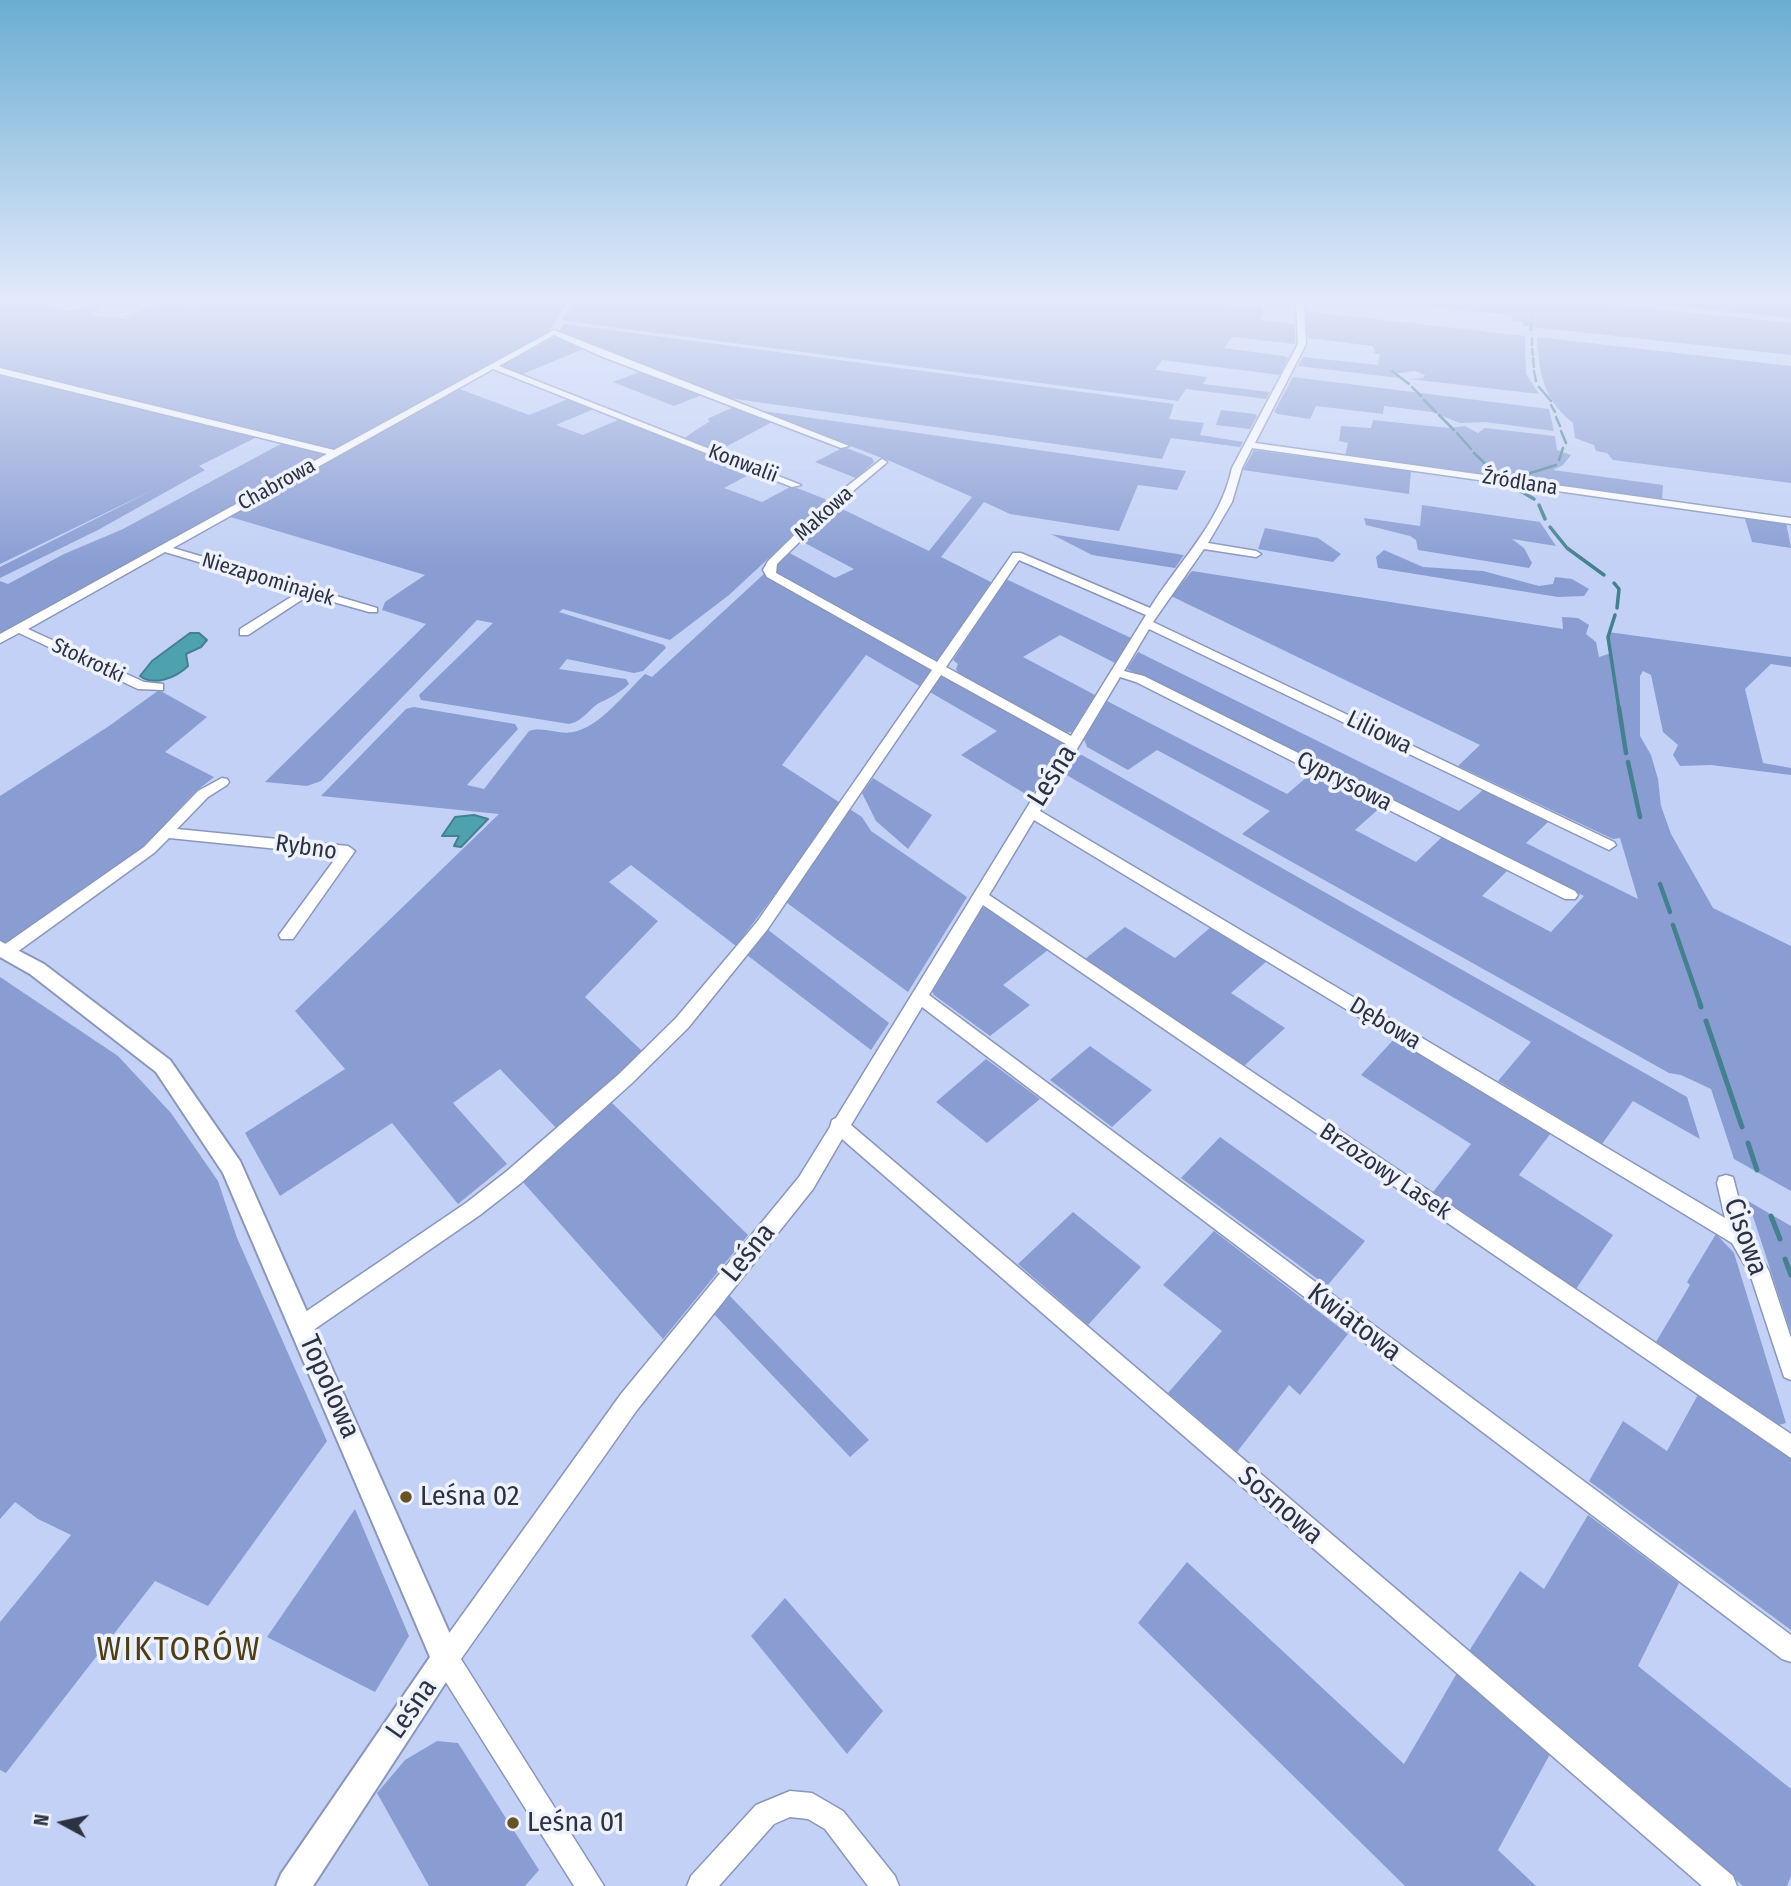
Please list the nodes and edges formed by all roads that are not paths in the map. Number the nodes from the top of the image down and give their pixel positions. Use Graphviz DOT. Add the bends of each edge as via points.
graph roads {
  1 [pos="77,390"];
  2 [pos="452,390"];
  3 [pos="554,390"];
  4 [pos="696,390"];
  5 [pos="1278,390"];
  6 [pos="1250,445"];
  7 [pos="844,446"];
  8 [pos="334,453"];
  9 [pos="882,462"];
  10 [pos="796,485"];
  11 [pos="1791,521"];
  12 [pos="1201,545"];
  13 [pos="163,548"];
  14 [pos="1256,554"];
  15 [pos="306,592"];
  16 [pos="373,610"];
  17 [pos="1150,619"];
  18 [pos="19,629"];
  19 [pos="244,632"];
  20 [pos="0,639"];
  21 [pos="939,668"];
  22 [pos="1117,673"];
  23 [pos="159,687"];
  24 [pos="1073,743"];
  25 [pos="222,782"];
  26 [pos="1031,812"];
  27 [pos="166,833"];
  28 [pos="1609,845"];
  29 [pos="1570,895"];
  30 [pos="980,896"];
  31 [pos="287,935"];
  32 [pos="3,950"];
  33 [pos="918,995"];
  34 [pos="838,1125"];
  35 [pos="1726,1184"];
  36 [pos="1739,1237"];
  37 [pos="302,1326"];
  38 [pos="1791,1370"];
  39 [pos="1791,1447"];
  40 [pos="1791,1650"];
  41 [pos="446,1659"];
  42 [pos="293,1886"];
  43 [pos="590,1886"];
  44 [pos="701,1886"];
  45 [pos="885,1886"];
  46 [pos="1723,1886"];
  1 -- 8 [label="street"];
  2 -- 8 [label="street, Chabrowa"];
  3 -- 10 [label="street, Konwalii"];
  4 -- 7 [label="street, Chabrowa"];
  5 -- 6 [label="street, Leśna"];
  6 -- 11 [label="street, Źródlana"];
  6 -- 12 [label="street, Leśna"];
  8 -- 13 [label="street, Chabrowa"];
  9 -- 21 [label="street, Makowa" via="811,524 769,570"];
  12 -- 14 [label="street"];
  12 -- 17 [label="street, Leśna"];
  13 -- 15 [label="street, Niezapominajek"];
  13 -- 18 [label="street, Chabrowa"];
  15 -- 16 [label="street, Niezapominajek"];
  15 -- 19 [label="street"];
  17 -- 21 [label="street, Liliowa" via="1020,554 1012,558"];
  17 -- 22 [label="street, Leśna"];
  17 -- 28 [label="street, Liliowa"];
  18 -- 20 [label="street, Chabrowa"];
  18 -- 23 [label="street, Stokrotki" via="142,686"];
  21 -- 24 [label="street"];
  21 -- 37 [label="street" via="762,926 682,1023 514,1177"];
  22 -- 24 [label="street, Leśna"];
  22 -- 29 [label="street, Cyprysowa" via="1140,679"];
  24 -- 26 [label="street, Leśna"];
  25 -- 27 [label="street" via="203,794"];
  26 -- 30 [label="street, Leśna"];
  26 -- 36 [label="street, Dębowa"];
  27 -- 31 [label="street, Rybno" via="348,851"];
  27 -- 32 [label="street" via="149,850"];
  30 -- 33 [label="street, Leśna"];
  30 -- 39 [label="street, Brzozowy Lasek"];
  32 -- 37 [label="street, Topolowa" via="37,969 163,1066 232,1168"];
  33 -- 34 [label="street, Leśna"];
  33 -- 40 [label="street, Kwiatowa"];
  34 -- 41 [label="street, Leśna" via="806,1184 629,1402"];
  34 -- 46 [label="street, Sosnowa"];
  35 -- 36 [label="street, Cisowa"];
  36 -- 38 [label="street, Cisowa" via="1759,1271"];
  37 -- 41 [label="street, Topolowa"];
  41 -- 42 [label="street, Leśna"];
  41 -- 43 [label="street, Topolowa"];
  44 -- 45 [label="street" via="765,1814 790,1804 812,1806 834,1820"];
}
